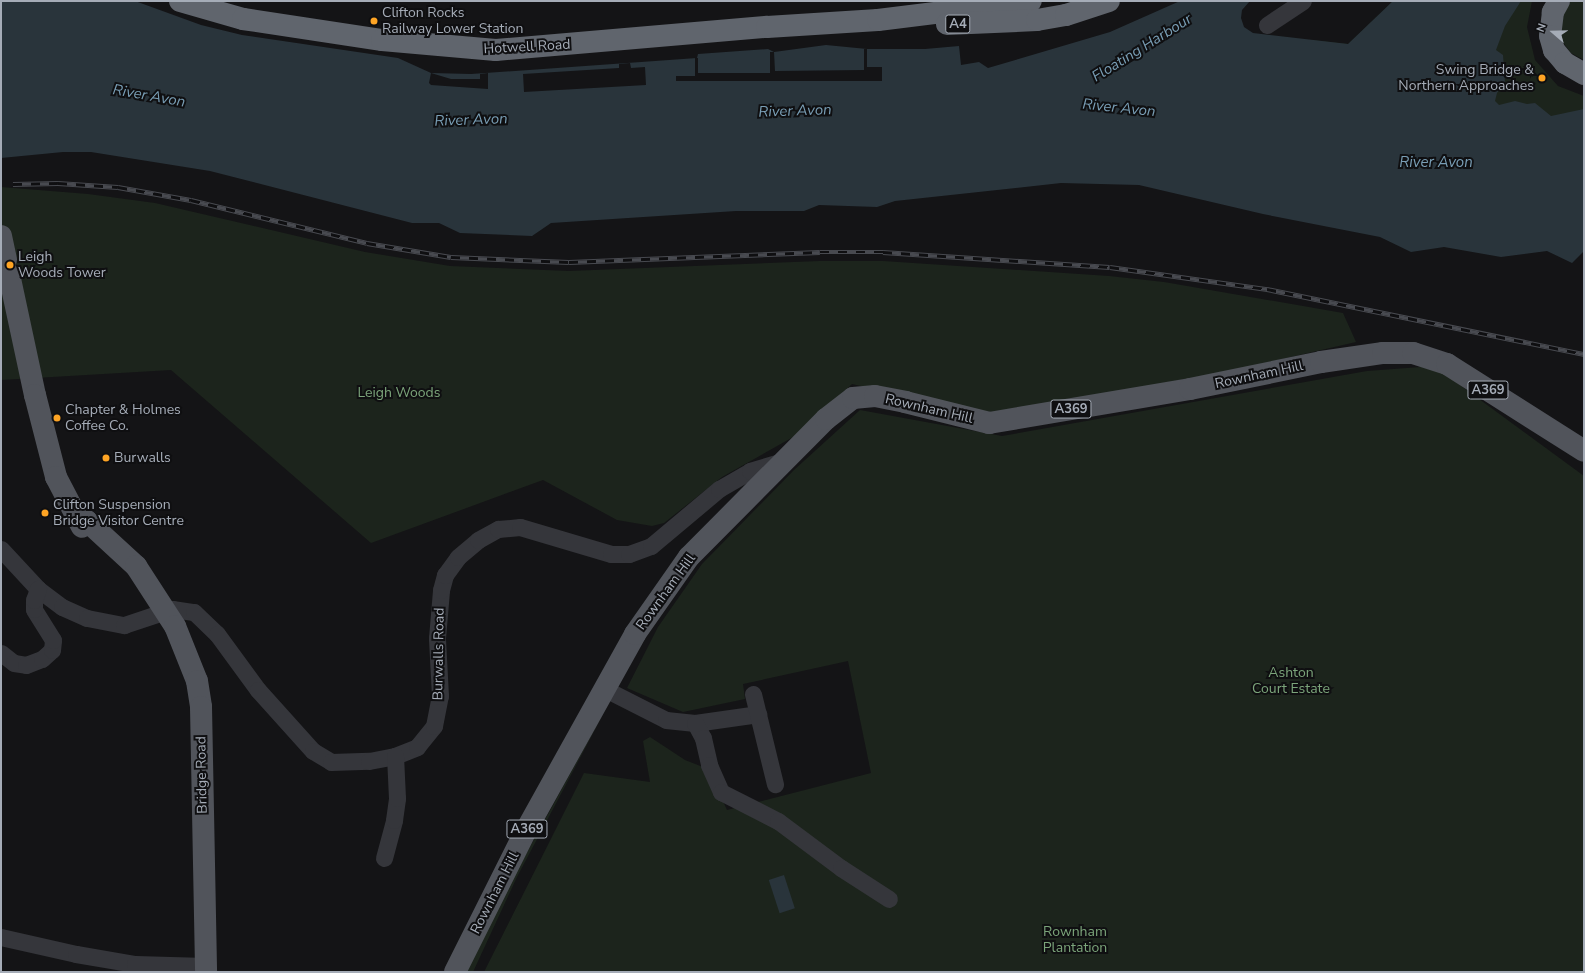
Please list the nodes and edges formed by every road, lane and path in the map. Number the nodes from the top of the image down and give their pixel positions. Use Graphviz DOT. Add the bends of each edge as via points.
graph roads {
  1 [pos="180,1"];
  2 [pos="1031,1"];
  3 [pos="1109,1"];
  4 [pos="1303,1"];
  5 [pos="1559,1"];
  6 [pos="878,20"];
  7 [pos="1267,25"];
  8 [pos="1584,74"];
  9 [pos="1,236"];
  10 [pos="1584,450"];
  11 [pos="783,461"];
  12 [pos="1,549"];
  13 [pos="38,589"];
  14 [pos="167,610"];
  15 [pos="3,660"];
  16 [pos="606,689"];
  17 [pos="753,694"];
  18 [pos="758,714"];
  19 [pos="695,722"];
  20 [pos="395,756"];
  21 [pos="774,784"];
  22 [pos="384,858"];
  23 [pos="889,899"];
  24 [pos="1,937"];
  25 [pos="206,969"];
  26 [pos="455,972"];
  1 -- 6 [label="highway, Hotwell Road / A4" via="204,10 250,20 382,40 496,50"];
  2 -- 6 [label="highway, Hotwell Road / A4"];
  3 -- 6 [label="highway, Hotwell Road / A4" via="1066,15 1037,20 964,24"];
  4 -- 7 [label="street"];
  5 -- 8 [label="highway" via="1553,12 1550,36 1554,50 1565,63"];
  9 -- 14 [label="main road, Bridge Road" via="54,470 71,508 136,566"];
  10 -- 11 [label="main road, Rownham Hill / A369" via="1447,364 1413,353 1383,353 989,423 898,400 876,396 853,398 826,418"];
  11 -- 16 [label="main road, Rownham Hill / A369" via="689,557 635,634"];
  11 -- 20 [label="street, Burwalls Road" via="750,471 719,489 651,546 629,554 611,554 520,527 498,529 478,540 458,557 445,575 441,590 437,638 440,696 434,726 420,745"];
  12 -- 13 [label="street, Burwalls Road"];
  13 -- 14 [label="street, Burwalls Road" via="70,611 109,624 131,624"];
  13 -- 15 [label="street" via="34,609 53,640 52,650 42,659 26,665"];
  14 -- 20 [label="street, Burwalls Road" via="189,609 199,615 217,634 258,690 313,751 327,761 368,761"];
  14 -- 25 [label="main road, Bridge Road" via="191,659 200,694"];
  16 -- 19 [label="street" via="666,720"];
  16 -- 26 [label="main road, Rownham Hill / A369" via="525,832"];
  17 -- 18 [label="street"];
  18 -- 19 [label="street"];
  18 -- 21 [label="street"];
  19 -- 23 [label="street" via="721,792 778,821 841,868"];
  20 -- 22 [label="street" via="397,798"];
  24 -- 25 [label="street" via="135,964"];
}
